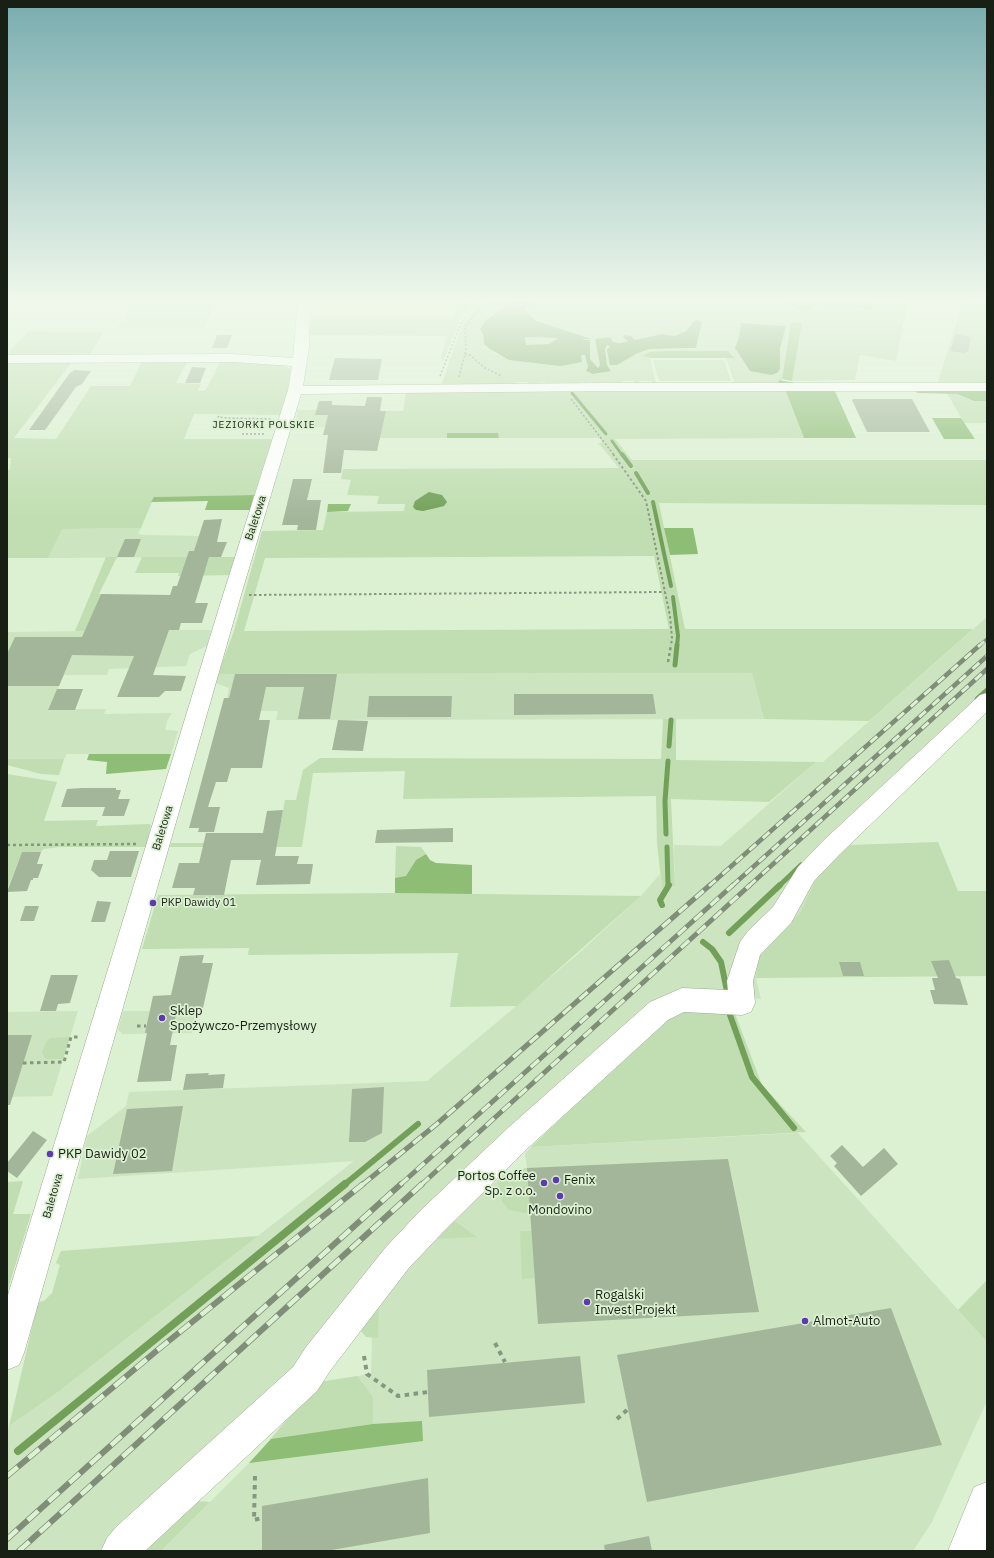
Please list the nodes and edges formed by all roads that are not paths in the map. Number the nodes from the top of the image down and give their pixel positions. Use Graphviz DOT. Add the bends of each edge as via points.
graph roads {
  1 [pos="297,374"];
  2 [pos="987,387"];
  3 [pos="295,390"];
  4 [pos="987,700"];
  5 [pos="7,1353"];
  6 [pos="987,1500"];
  7 [pos="120,1551"];
  8 [pos="967,1551"];
  1 -- 3 [label="street, Baletowa"];
  2 -- 3 [label="street"];
  3 -- 5 [label="street, Baletowa"];
  4 -- 7 [label="street" via="806,874 782,915 749,950 740,982 742,1003 682,1000 660,1011 519,1137 432,1221 392,1264 305,1379"];
  6 -- 8 [label="street"];
}
